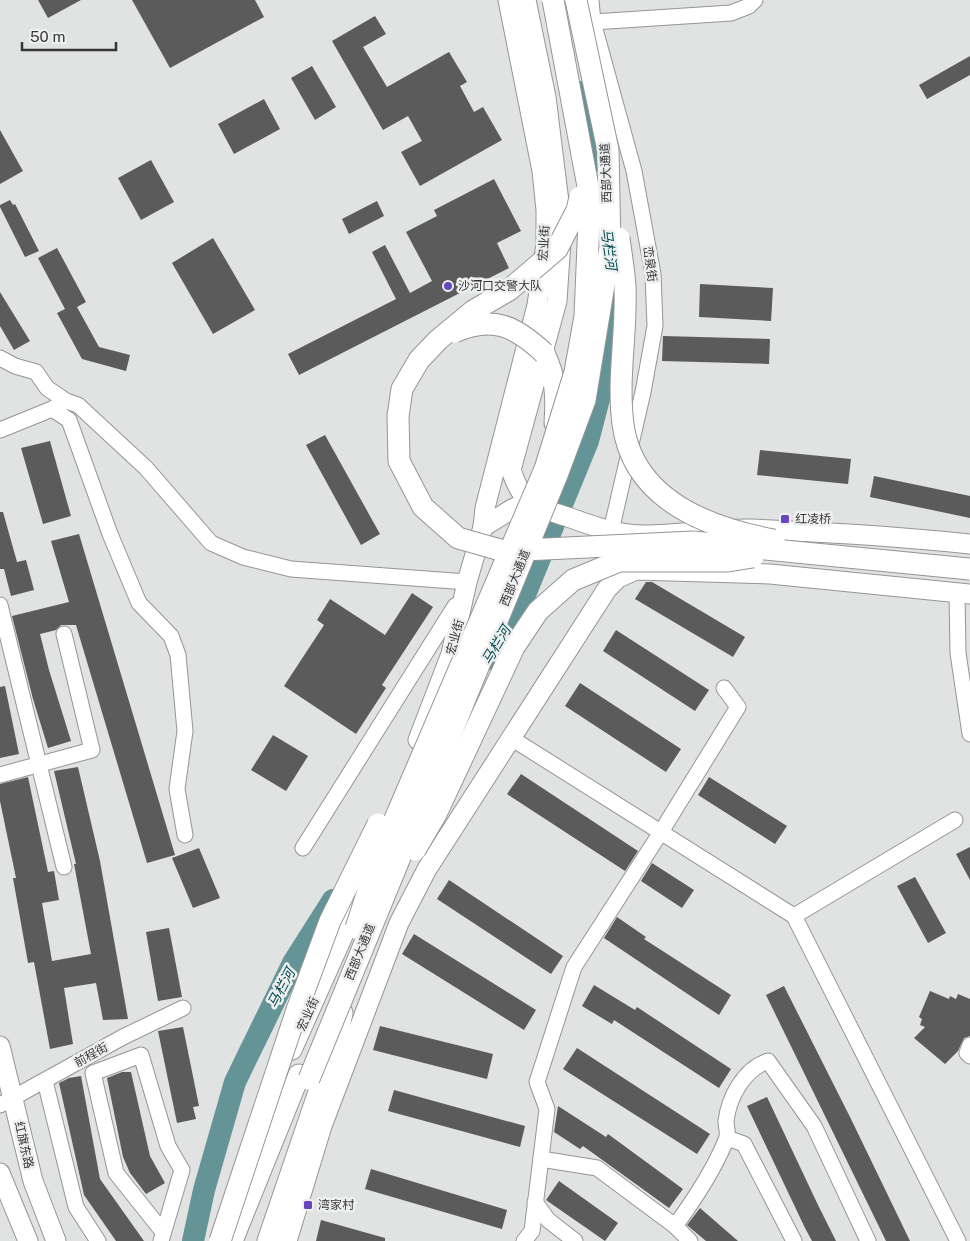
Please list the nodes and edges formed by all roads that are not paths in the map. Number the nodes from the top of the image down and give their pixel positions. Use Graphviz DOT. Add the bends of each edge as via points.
graph roads {
  1 [pos="508,0"];
  2 [pos="526,0"];
  3 [pos="553,0"];
  4 [pos="576,0"];
  5 [pos="591,0"];
  6 [pos="755,0"];
  7 [pos="592,22"];
  8 [pos="608,150"];
  9 [pos="583,160"];
  10 [pos="438,340"];
  11 [pos="0,358"];
  12 [pos="66,401"];
  13 [pos="52,409"];
  14 [pos="0,430"];
  15 [pos="549,455"];
  16 [pos="527,502"];
  17 [pos="483,527"];
  18 [pos="611,531"];
  19 [pos="970,544"];
  20 [pos="786,552"];
  21 [pos="925,566"];
  22 [pos="970,569"];
  23 [pos="607,589"];
  24 [pos="963,594"];
  25 [pos="464,598"];
  26 [pos="0,605"];
  27 [pos="64,634"];
  28 [pos="724,688"];
  29 [pos="444,702"];
  30 [pos="970,734"];
  31 [pos="511,738"];
  32 [pos="41,764"];
  33 [pos="0,775"];
  34 [pos="955,820"];
  35 [pos="661,832"];
  36 [pos="383,834"];
  37 [pos="185,835"];
  38 [pos="304,848"];
  39 [pos="64,867"];
  40 [pos="427,868"];
  41 [pos="794,916"];
  42 [pos="370,928"];
  43 [pos="348,982"];
  44 [pos="183,1008"];
  45 [pos="970,1045"];
  46 [pos="0,1046"];
  47 [pos="970,1056"];
  48 [pos="45,1081"];
  49 [pos="6,1101"];
  50 [pos="727,1138"];
  51 [pos="541,1159"];
  52 [pos="0,1173"];
  53 [pos="535,1202"];
  54 [pos="675,1226"];
  55 [pos="162,1237"];
  56 [pos="28,1241"];
  57 [pos="56,1241"];
  58 [pos="98,1241"];
  59 [pos="212,1241"];
  60 [pos="220,1241"];
  61 [pos="232,1241"];
  62 [pos="244,1241"];
  63 [pos="268,1241"];
  64 [pos="288,1241"];
  65 [pos="524,1241"];
  66 [pos="575,1241"];
  67 [pos="690,1241"];
  68 [pos="794,1241"];
  69 [pos="868,1241"];
  70 [pos="958,1241"];
  1 -- 17 [label="main road, 宏业街" via="542,171 546,244 537,305 485,508"];
  2 -- 16 [label="main road, 宏业街" via="546,97 562,226 558,301 511,470"];
  3 -- 9 [label="highway, 西部大通道, bridge"];
  4 -- 8 [label="highway, 西部大通道, bridge"];
  5 -- 7 [label="street, 峦泉街"];
  6 -- 7 [label="street" via="731,13"];
  7 -- 18 [label="street, 峦泉街" via="634,171 653,274 655,326"];
  8 -- 21 [label="highway, bridge" via="625,288 623,424 635,463 656,491 674,505 703,519 760,537"];
  8 -- 42 [label="highway, 西部大通道, bridge" via="610,248 585,400"];
  9 -- 10 [label="highway, bridge" via="578,210 557,249 509,290 473,311"];
  9 -- 15 [label="highway, 西部大通道, bridge" via="590,197 585,316 575,372"];
  10 -- 15 [label="highway, bridge" via="474,324 491,324 508,327 544,353 558,394"];
  10 -- 20 [label="highway, bridge" via="419,360 402,389 398,416 399,461 423,508 458,538 504,551 693,542"];
  11 -- 12 [label="street" via="36,372 47,388"];
  12 -- 13 [label="street"];
  12 -- 25 [label="street" via="78,405 146,468 211,543 243,557 291,569"];
  13 -- 14 [label="street"];
  13 -- 37 [label="street" via="69,420 139,603 171,636 178,655 186,731 177,790"];
  15 -- 29 [label="highway, 西部大通道, bridge"];
  16 -- 17 [label="main road"];
  16 -- 18 [label="main road"];
  17 -- 25 [label="main road, 宏业街"];
  18 -- 19 [label="main road" via="643,535 748,529"];
  18 -- 23 [label="main road"];
  20 -- 21 [label="highway, bridge"];
  20 -- 42 [label="highway, bridge" via="728,561 619,561 573,580 538,611 514,646 436,814"];
  21 -- 22 [label="highway, bridge"];
  23 -- 24 [label="main road" via="618,578 636,570 770,574"];
  23 -- 31 [label="main road"];
  24 -- 30 [label="street" via="958,653"];
  25 -- 36 [label="main road, 宏业街" via="451,654"];
  25 -- 38 [label="street" via="455,606"];
  26 -- 32 [label="street"];
  27 -- 32 [label="street" via="92,750"];
  28 -- 35 [label="street" via="738,707"];
  29 -- 60 [label="highway, bridge" via="396,787 330,921"];
  29 -- 61 [label="highway, 西部大通道, bridge" via="380,854 351,945"];
  31 -- 35 [label="street"];
  31 -- 40 [label="main road"];
  32 -- 33 [label="street"];
  32 -- 39 [label="street"];
  34 -- 41 [label="street"];
  35 -- 41 [label="street"];
  35 -- 51 [label="street" via="574,967 537,1082 547,1109"];
  36 -- 40 [label="main road" via="386,853 399,868 417,872"];
  36 -- 59 [label="main road, 宏业街" via="347,929 233,1176"];
  40 -- 64 [label="main road" via="399,924 322,1126"];
  41 -- 70 [label="street"];
  42 -- 43 [label="highway, 西部大通道, bridge"];
  43 -- 62 [label="highway, 西部大通道, bridge"];
  43 -- 63 [label="highway, bridge" via="335,1045"];
  44 -- 48 [label="street, 前程街"];
  45 -- 47 [label="street" via="967,1053"];
  46 -- 49 [label="main road, 红旗东路"];
  48 -- 49 [label="street, 前程街"];
  48 -- 58 [label="street" via="76,1207"];
  49 -- 57 [label="main road, 红旗东路"];
  50 -- 54 [label="street" via="692,1203"];
  50 -- 68 [label="street" via="744,1144"];
  50 -- 69 [label="street" via="726,1122 732,1095 757,1064 768,1061 814,1126"];
  51 -- 53 [label="street"];
  51 -- 54 [label="street" via="597,1168"];
  52 -- 56 [label="main road"];
  53 -- 65 [label="street" via="532,1231"];
  53 -- 66 [label="street" via="548,1220"];
  54 -- 67 [label="street"];
  55 -- 55 [label="street" via="182,1170 168,1146 141,1055 93,1073 116,1173"];
}
